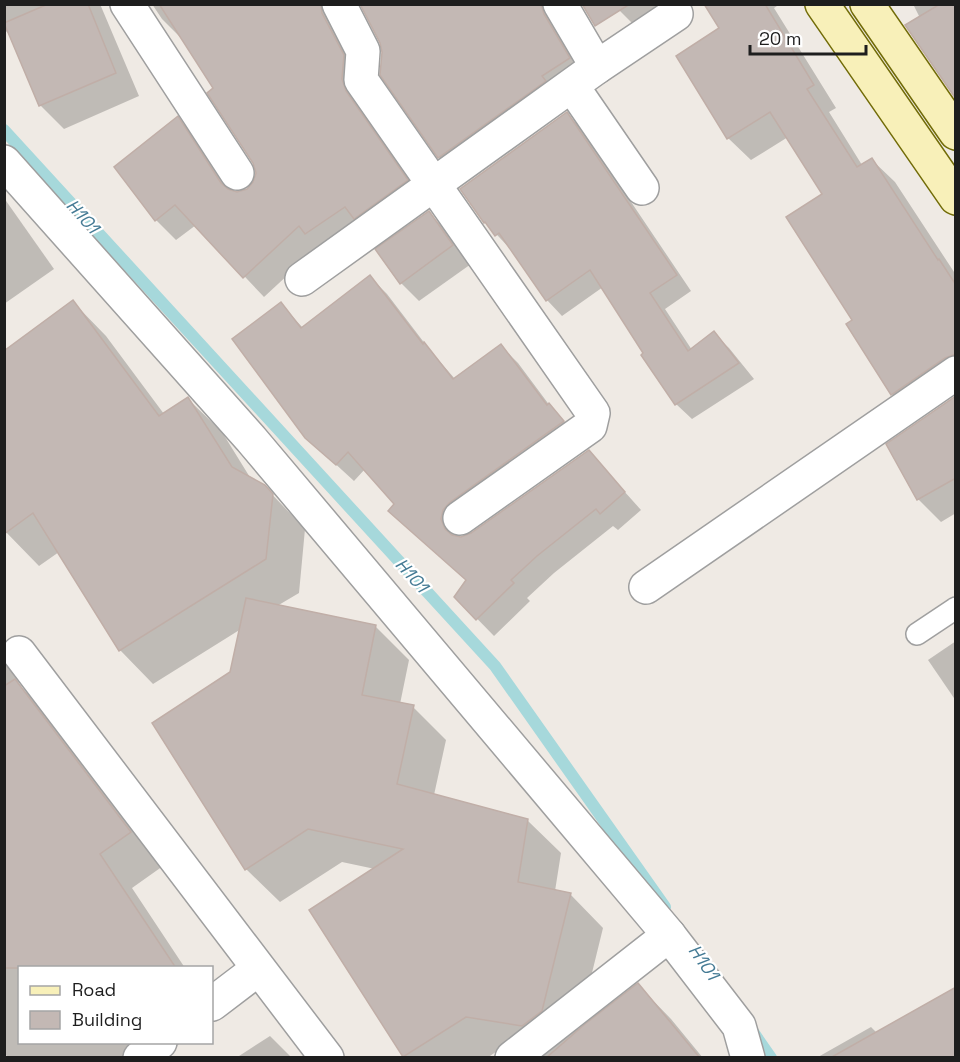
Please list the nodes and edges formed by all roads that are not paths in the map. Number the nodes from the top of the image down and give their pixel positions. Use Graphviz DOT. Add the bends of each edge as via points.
graph roads {
  1 [pos="127,4"];
  2 [pos="339,4"];
  3 [pos="560,4"];
  4 [pos="822,4"];
  5 [pos="867,4"];
  6 [pos="676,14"];
  7 [pos="897,47"];
  8 [pos="865,67"];
  9 [pos="584,77"];
  10 [pos="956,133"];
  11 [pos="4,162"];
  12 [pos="237,173"];
  13 [pos="433,186"];
  14 [pos="642,188"];
  15 [pos="956,198"];
  16 [pos="302,279"];
  17 [pos="956,373"];
  18 [pos="460,518"];
  19 [pos="646,587"];
  20 [pos="956,608"];
  21 [pos="917,634"];
  22 [pos="9,650"];
  23 [pos="669,935"];
  24 [pos="258,969"];
  25 [pos="213,1003"];
  26 [pos="158,1044"];
  27 [pos="140,1058"];
  28 [pos="327,1058"];
  29 [pos="512,1058"];
  30 [pos="748,1058"];
  1 -- 12 [label="street"];
  2 -- 13 [label="street" via="363,51 361,80"];
  3 -- 9 [label="street"];
  4 -- 8 [label="main road"];
  5 -- 7 [label="main road"];
  6 -- 9 [label="street"];
  7 -- 8 [label="main road"];
  7 -- 10 [label="main road"];
  8 -- 15 [label="main road"];
  9 -- 13 [label="street"];
  9 -- 14 [label="street"];
  11 -- 23 [label="street" via="251,439"];
  13 -- 16 [label="street"];
  13 -- 18 [label="street" via="593,414 590,426"];
  17 -- 19 [label="street"];
  20 -- 21 [label="lane"];
  22 -- 24 [label="street"];
  23 -- 29 [label="street"];
  23 -- 30 [label="street" via="739,1026"];
  24 -- 25 [label="street"];
  24 -- 28 [label="street"];
  26 -- 27 [label="street"];
}
